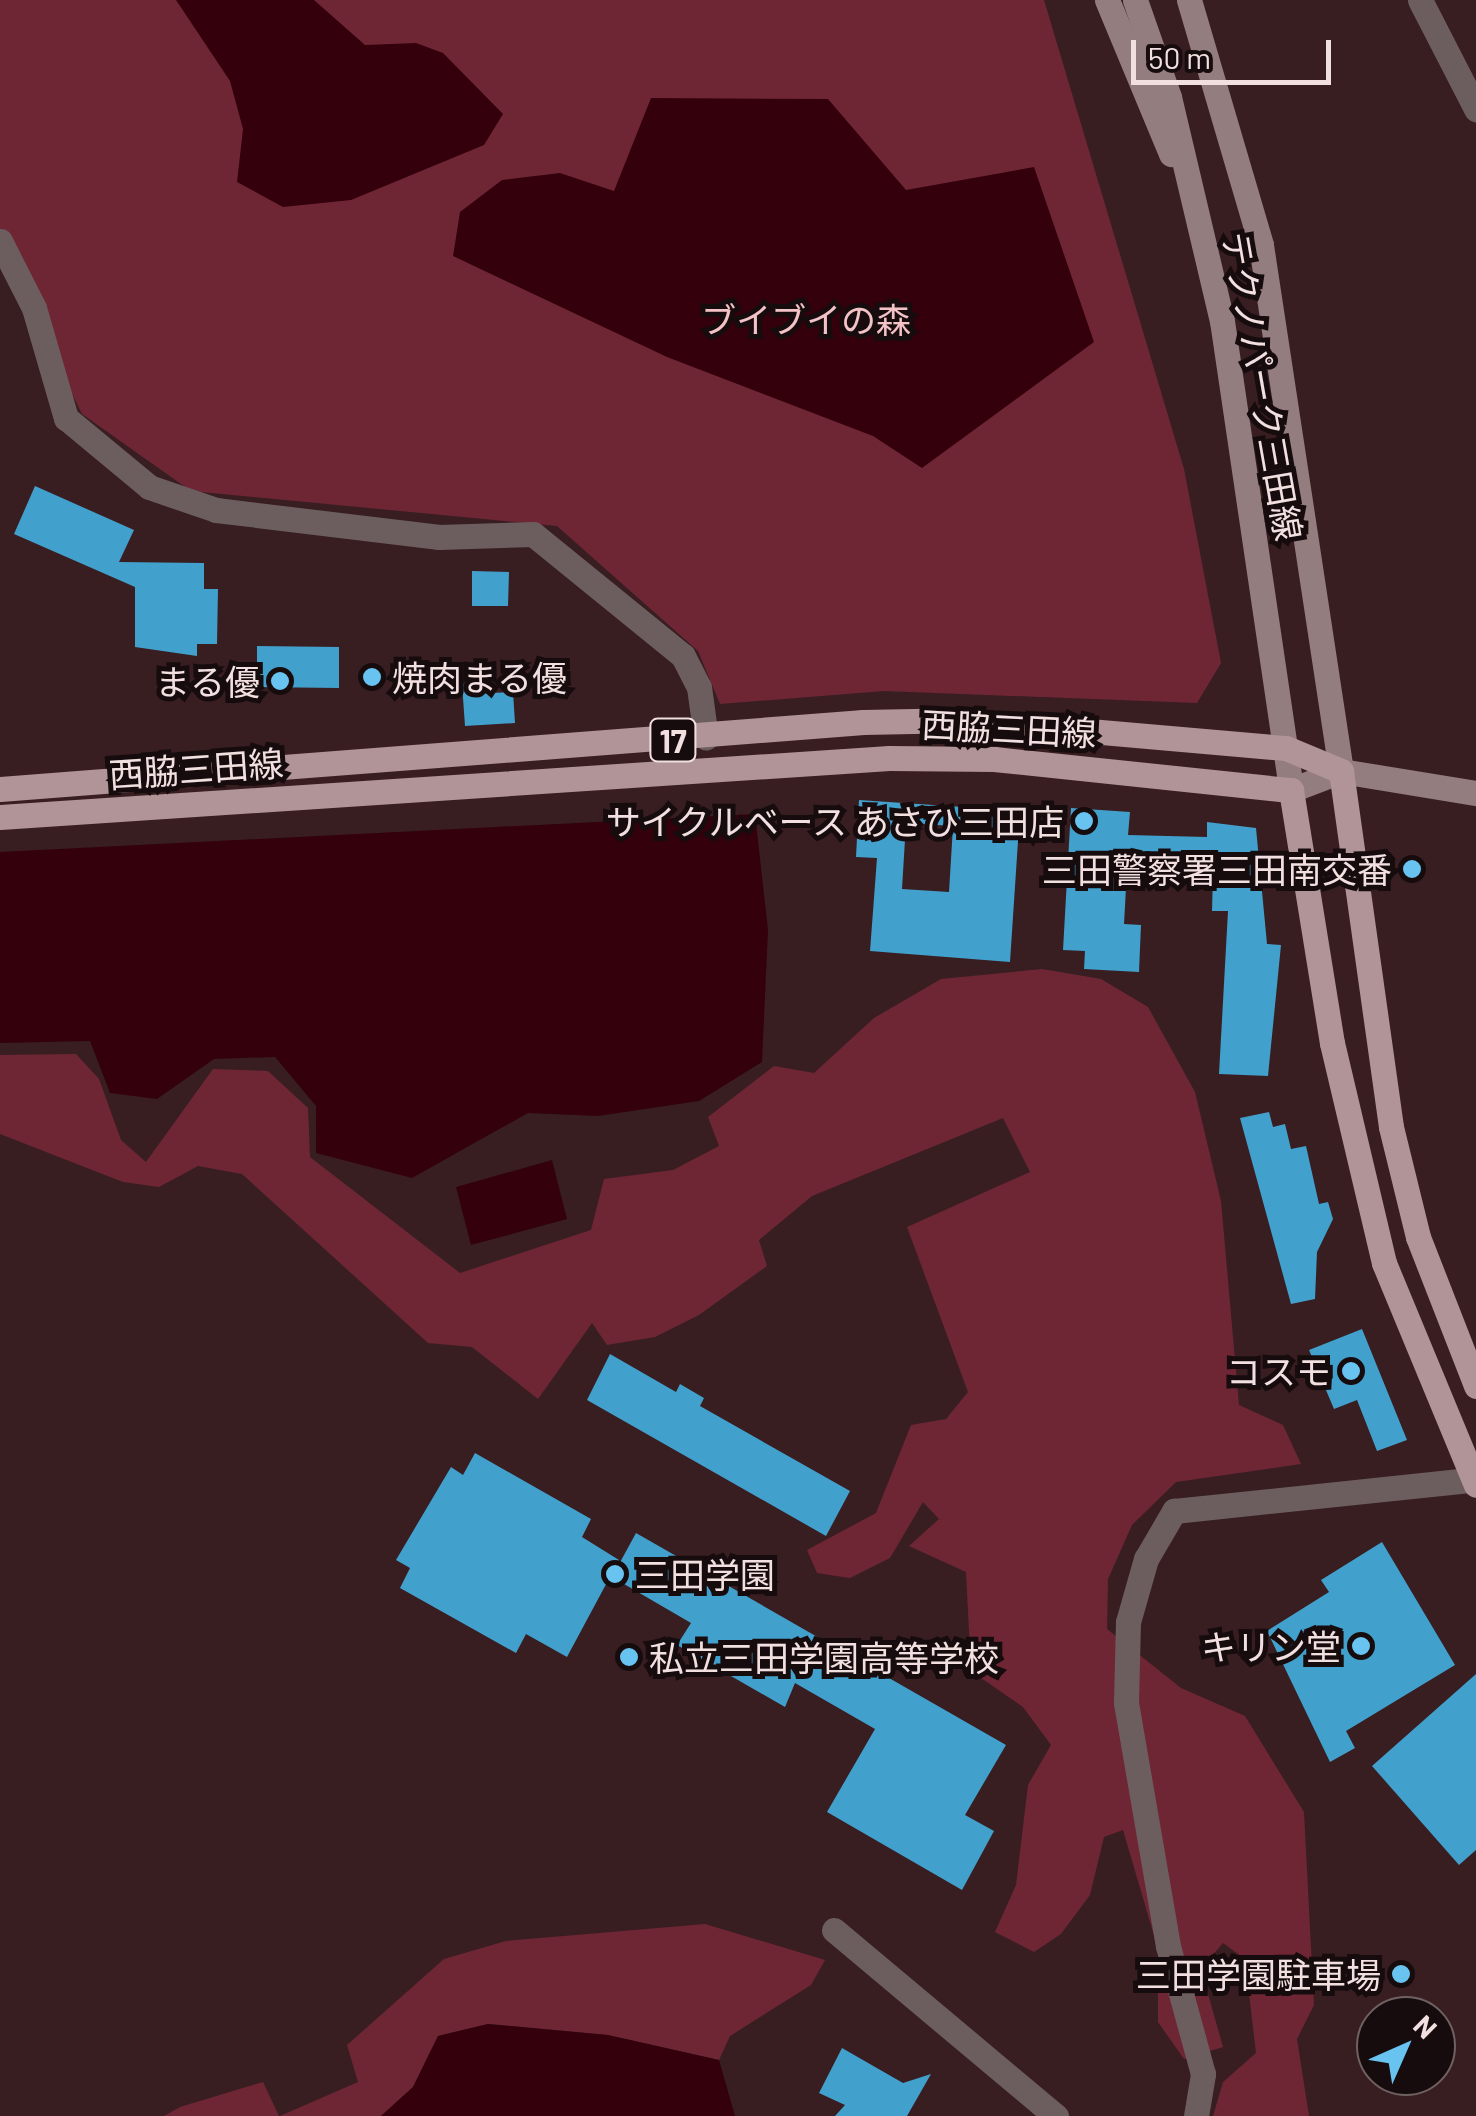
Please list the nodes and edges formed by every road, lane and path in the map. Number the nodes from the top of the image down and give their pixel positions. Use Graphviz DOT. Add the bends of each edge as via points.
graph roads {
  1 [pos="1107,0"];
  2 [pos="1135,0"];
  3 [pos="1189,0"];
  4 [pos="1420,0"];
  5 [pos="1476,109"];
  6 [pos="1199,218"];
  7 [pos="0,241"];
  8 [pos="706,738"];
  9 [pos="1286,748"];
  10 [pos="1340,771"];
  11 [pos="0,788"];
  12 [pos="1292,790"];
  13 [pos="1476,793"];
  14 [pos="0,817"];
  15 [pos="1476,1386"];
  16 [pos="1475,1481"];
  17 [pos="834,1930"];
  18 [pos="1056,2116"];
  19 [pos="1196,2116"];
  1 -- 6 [label="main road"];
  2 -- 6 [label="main road, テクノパーク三田線"];
  3 -- 10 [label="main road, テクノパーク三田線" via="1262,245"];
  4 -- 5 [label="street"];
  6 -- 9 [label="main road, テクノパーク三田線"];
  7 -- 8 [label="street" via="34,308 66,418 150,487 234,512 440,537 533,534 682,656 699,687"];
  8 -- 9 [label="main road, 西脇三田線 / 17" via="964,720"];
  8 -- 11 [label="main road, 西脇三田線 / 17"];
  9 -- 10 [label="main road, 西脇三田線 / 17"];
  9 -- 12 [label="main road, テクノパーク三田線"];
  10 -- 12 [label="main road"];
  10 -- 13 [label="main road"];
  10 -- 15 [label="main road" via="1391,1127 1418,1237"];
  12 -- 14 [label="main road, 西脇三田線 / 17" via="994,759 890,758"];
  12 -- 16 [label="main road" via="1332,1043 1384,1263"];
  16 -- 19 [label="street" via="1174,1511 1146,1558 1128,1622 1126,1703 1168,1946 1203,2074"];
  17 -- 18 [label="street"];
}
